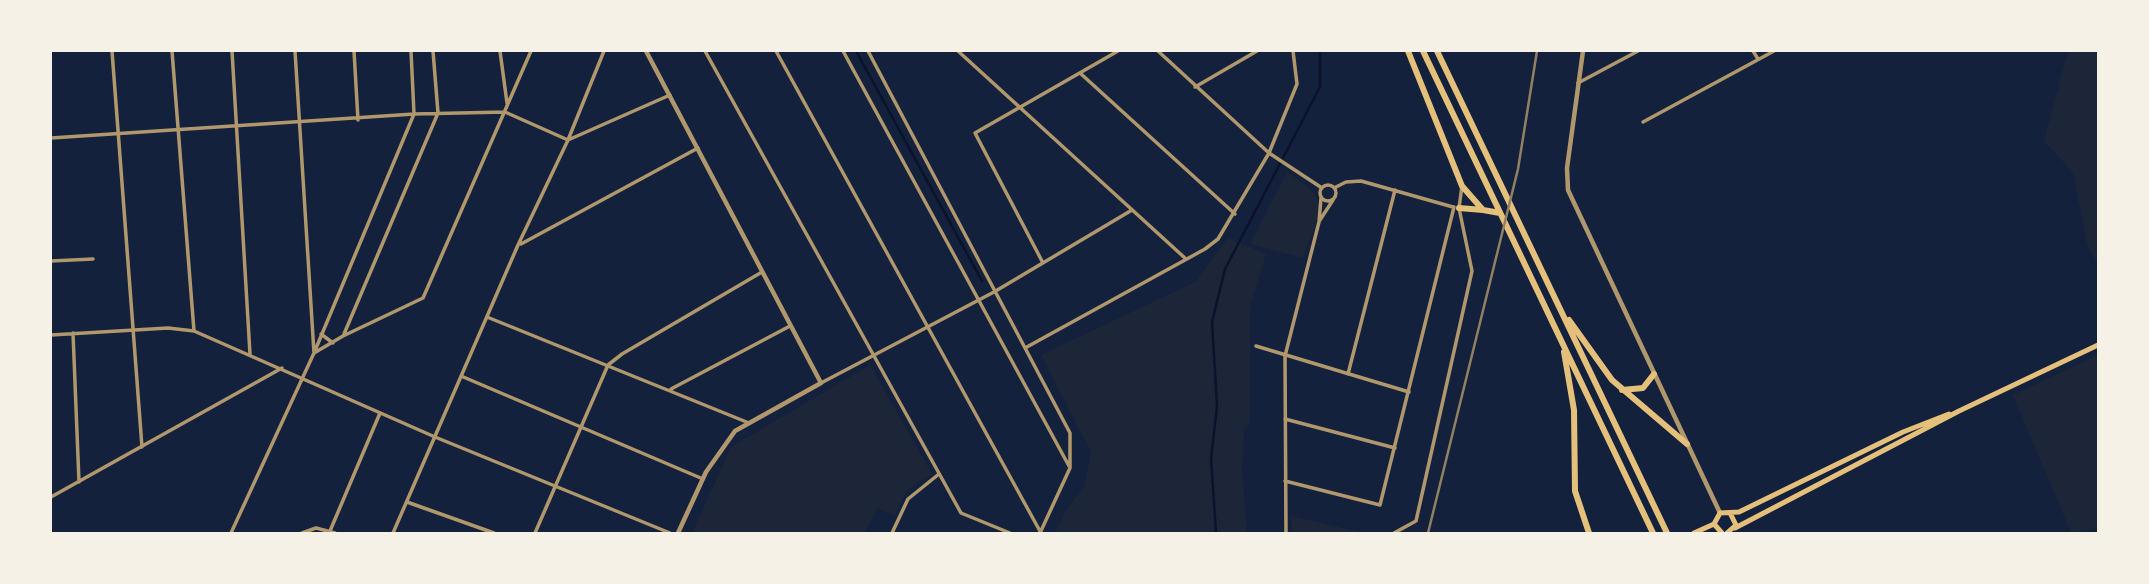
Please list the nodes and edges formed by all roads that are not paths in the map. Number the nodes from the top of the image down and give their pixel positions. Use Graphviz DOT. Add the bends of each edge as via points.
graph roads {
  1 [pos="112,51"];
  2 [pos="172,51"];
  3 [pos="232,51"];
  4 [pos="295,51"];
  5 [pos="354,51"];
  6 [pos="411,51"];
  7 [pos="432,51"];
  8 [pos="500,51"];
  9 [pos="531,51"];
  10 [pos="604,51"];
  11 [pos="646,51"];
  12 [pos="705,51"];
  13 [pos="776,51"];
  14 [pos="843,51"];
  15 [pos="867,51"];
  16 [pos="958,51"];
  17 [pos="1118,51"];
  18 [pos="1158,51"];
  19 [pos="1256,51"];
  20 [pos="1293,51"];
  21 [pos="1408,51"];
  22 [pos="1423,51"];
  23 [pos="1437,51"];
  24 [pos="1583,51"];
  25 [pos="1638,51"];
  26 [pos="1753,51"];
  27 [pos="1774,51"];
  28 [pos="1758,60"];
  29 [pos="1080,73"];
  30 [pos="1578,83"];
  31 [pos="1194,87"];
  32 [pos="670,95"];
  33 [pos="507,105"];
  34 [pos="1018,107"];
  35 [pos="505,112"];
  36 [pos="438,113"];
  37 [pos="414,114"];
  38 [pos="358,120"];
  39 [pos="1643,122"];
  40 [pos="299,123"];
  41 [pos="237,128"];
  42 [pos="178,129"];
  43 [pos="118,132"];
  44 [pos="51,138"];
  45 [pos="568,140"];
  46 [pos="698,148"];
  47 [pos="1271,154"];
  48 [pos="1462,187"];
  49 [pos="1322,188"];
  50 [pos="1335,188"];
  51 [pos="1395,190"];
  52 [pos="1321,198"];
  53 [pos="1334,199"];
  54 [pos="1456,208"];
  55 [pos="1132,210"];
  56 [pos="1483,210"];
  57 [pos="1500,213"];
  58 [pos="1235,214"];
  59 [pos="1319,222"];
  60 [pos="518,245"];
  61 [pos="93,259"];
  62 [pos="1186,259"];
  63 [pos="51,261"];
  64 [pos="1044,263"];
  65 [pos="762,272"];
  66 [pos="994,292"];
  67 [pos="977,300"];
  68 [pos="1558,305"];
  69 [pos="487,317"];
  70 [pos="928,325"];
  71 [pos="790,326"];
  72 [pos="134,330"];
  73 [pos="194,331"];
  74 [pos="73,333"];
  75 [pos="321,334"];
  76 [pos="51,335"];
  77 [pos="343,336"];
  78 [pos="333,342"];
  79 [pos="1562,343"];
  80 [pos="2098,345"];
  81 [pos="1256,346"];
  82 [pos="1025,348"];
  83 [pos="314,353"];
  84 [pos="250,354"];
  85 [pos="873,354"];
  86 [pos="1284,356"];
  87 [pos="608,365"];
  88 [pos="282,368"];
  89 [pos="1348,374"];
  90 [pos="1654,374"];
  91 [pos="461,376"];
  92 [pos="303,379"];
  93 [pos="821,383"];
  94 [pos="670,389"];
  95 [pos="1622,390"];
  96 [pos="1409,392"];
  97 [pos="1959,411"];
  98 [pos="380,413"];
  99 [pos="1284,419"];
  100 [pos="749,423"];
  101 [pos="583,426"];
  102 [pos="435,436"];
  103 [pos="1688,444"];
  104 [pos="142,447"];
  105 [pos="1395,448"];
  106 [pos="1070,468"];
  107 [pos="939,474"];
  108 [pos="703,479"];
  109 [pos="1285,481"];
  110 [pos="79,483"];
  111 [pos="558,485"];
  112 [pos="51,497"];
  113 [pos="407,502"];
  114 [pos="1720,513"];
  115 [pos="1730,513"];
  116 [pos="1714,524"];
  117 [pos="324,531"];
  118 [pos="333,532"];
  119 [pos="1725,532"];
  120 [pos="230,533"];
  121 [pos="302,533"];
  122 [pos="393,533"];
  123 [pos="494,533"];
  124 [pos="535,533"];
  125 [pos="670,533"];
  126 [pos="678,533"];
  127 [pos="892,533"];
  128 [pos="1010,533"];
  129 [pos="1040,533"];
  130 [pos="1286,533"];
  131 [pos="1394,533"];
  132 [pos="1589,533"];
  133 [pos="1653,533"];
  134 [pos="1667,533"];
  135 [pos="1694,533"];
  1 -- 43 [label="street"];
  2 -- 42 [label="street"];
  3 -- 41 [label="street"];
  4 -- 40 [label="street"];
  5 -- 38 [label="street"];
  6 -- 37 [label="street"];
  7 -- 36 [label="street"];
  8 -- 33 [label="street"];
  9 -- 33 [label="street"];
  10 -- 45 [label="street"];
  11 -- 32 [label="street"];
  12 -- 85 [label="street"];
  13 -- 70 [label="street"];
  14 -- 67 [label="street"];
  15 -- 66 [label="street"];
  16 -- 34 [label="street"];
  17 -- 29 [label="street"];
  18 -- 31 [label="street"];
  19 -- 31 [label="street"];
  20 -- 47 [label="street" via="1297,84"];
  21 -- 48 [label="highway"];
  22 -- 57 [label="highway"];
  23 -- 68 [label="highway"];
  24 -- 30 [label="street"];
  25 -- 30 [label="street"];
  26 -- 28 [label="street"];
  27 -- 28 [label="street"];
  28 -- 39 [label="street"];
  29 -- 34 [label="street"];
  29 -- 58 [label="street"];
  30 -- 90 [label="street" via="1568,190"];
  31 -- 47 [label="street"];
  32 -- 45 [label="street"];
  32 -- 46 [label="street"];
  33 -- 35 [label="street"];
  34 -- 55 [label="street"];
  34 -- 64 [label="street" via="975,133"];
  35 -- 36 [label="street"];
  35 -- 45 [label="street"];
  35 -- 77 [label="street" via="423,298"];
  36 -- 37 [label="street"];
  36 -- 77 [label="street"];
  37 -- 38 [label="street"];
  37 -- 75 [label="street"];
  38 -- 40 [label="street"];
  40 -- 41 [label="street"];
  40 -- 83 [label="street"];
  41 -- 42 [label="street"];
  41 -- 84 [label="street"];
  42 -- 43 [label="street"];
  42 -- 73 [label="street"];
  43 -- 44 [label="street"];
  43 -- 72 [label="street"];
  45 -- 60 [label="street"];
  46 -- 60 [label="street"];
  46 -- 65 [label="street"];
  47 -- 49 [label="street"];
  47 -- 58 [label="street"];
  48 -- 54 [label="street"];
  48 -- 56 [label="highway"];
  49 -- 50 [label="street"];
  49 -- 52 [label="street"];
  50 -- 51 [label="street" via="1354,181"];
  50 -- 53 [label="street"];
  51 -- 54 [label="street"];
  51 -- 89 [label="street"];
  52 -- 53 [label="street"];
  52 -- 59 [label="street"];
  53 -- 59 [label="street"];
  54 -- 56 [label="highway"];
  54 -- 96 [label="street"];
  54 -- 131 [label="street" via="1472,271 1416,521"];
  55 -- 62 [label="street"];
  55 -- 64 [label="street"];
  56 -- 57 [label="highway"];
  57 -- 79 [label="highway"];
  58 -- 62 [label="street" via="1218,239"];
  59 -- 86 [label="street"];
  60 -- 69 [label="street"];
  61 -- 63 [label="street"];
  62 -- 82 [label="street"];
  64 -- 66 [label="street"];
  65 -- 71 [label="street"];
  65 -- 87 [label="street"];
  66 -- 67 [label="street"];
  66 -- 82 [label="street"];
  67 -- 70 [label="street"];
  67 -- 106 [label="street"];
  68 -- 95 [label="highway"];
  68 -- 134 [label="highway"];
  69 -- 87 [label="street"];
  69 -- 91 [label="street"];
  70 -- 85 [label="street"];
  70 -- 129 [label="street"];
  71 -- 93 [label="street"];
  71 -- 94 [label="street"];
  72 -- 73 [label="street"];
  72 -- 74 [label="street"];
  72 -- 104 [label="street"];
  73 -- 84 [label="street"];
  74 -- 76 [label="street"];
  74 -- 110 [label="street"];
  75 -- 78 [label="street"];
  75 -- 83 [label="street"];
  77 -- 78 [label="street"];
  78 -- 83 [label="street"];
  79 -- 132 [label="highway" via="1574,410 1575,491"];
  79 -- 133 [label="highway"];
  80 -- 97 [label="main road"];
  81 -- 86 [label="street"];
  82 -- 106 [label="street" via="1070,433"];
  83 -- 92 [label="street"];
  84 -- 88 [label="street"];
  85 -- 93 [label="street"];
  85 -- 107 [label="street"];
  86 -- 89 [label="street"];
  86 -- 99 [label="street"];
  87 -- 94 [label="street"];
  87 -- 101 [label="street"];
  88 -- 92 [label="street"];
  88 -- 104 [label="street"];
  89 -- 96 [label="street"];
  90 -- 95 [label="highway" via="1643,388"];
  90 -- 103 [label="street"];
  91 -- 101 [label="street"];
  91 -- 102 [label="street"];
  92 -- 98 [label="street"];
  92 -- 120 [label="street"];
  93 -- 100 [label="street"];
  94 -- 100 [label="street"];
  95 -- 103 [label="highway"];
  96 -- 105 [label="street"];
  97 -- 115 [label="main road" via="1913,427"];
  97 -- 119 [label="main road"];
  98 -- 102 [label="street"];
  98 -- 118 [label="street"];
  99 -- 105 [label="street"];
  99 -- 109 [label="street"];
  100 -- 108 [label="street" via="725,442"];
  101 -- 108 [label="street"];
  101 -- 111 [label="street"];
  102 -- 111 [label="street"];
  102 -- 113 [label="street"];
  103 -- 114 [label="street"];
  104 -- 110 [label="street"];
  105 -- 109 [label="street" via="1380,505"];
  106 -- 129 [label="street"];
  107 -- 127 [label="street" via="908,499"];
  107 -- 128 [label="street" via="961,513"];
  108 -- 126 [label="street"];
  109 -- 130 [label="street"];
  110 -- 112 [label="street"];
  111 -- 124 [label="street"];
  111 -- 125 [label="street"];
  113 -- 122 [label="street"];
  113 -- 123 [label="street"];
  114 -- 115 [label="main road"];
  114 -- 116 [label="main road"];
  115 -- 119 [label="main road" via="1735,518"];
  116 -- 119 [label="main road"];
  116 -- 135 [label="main road"];
  117 -- 118 [label="street"];
  117 -- 121 [label="street"];
}
